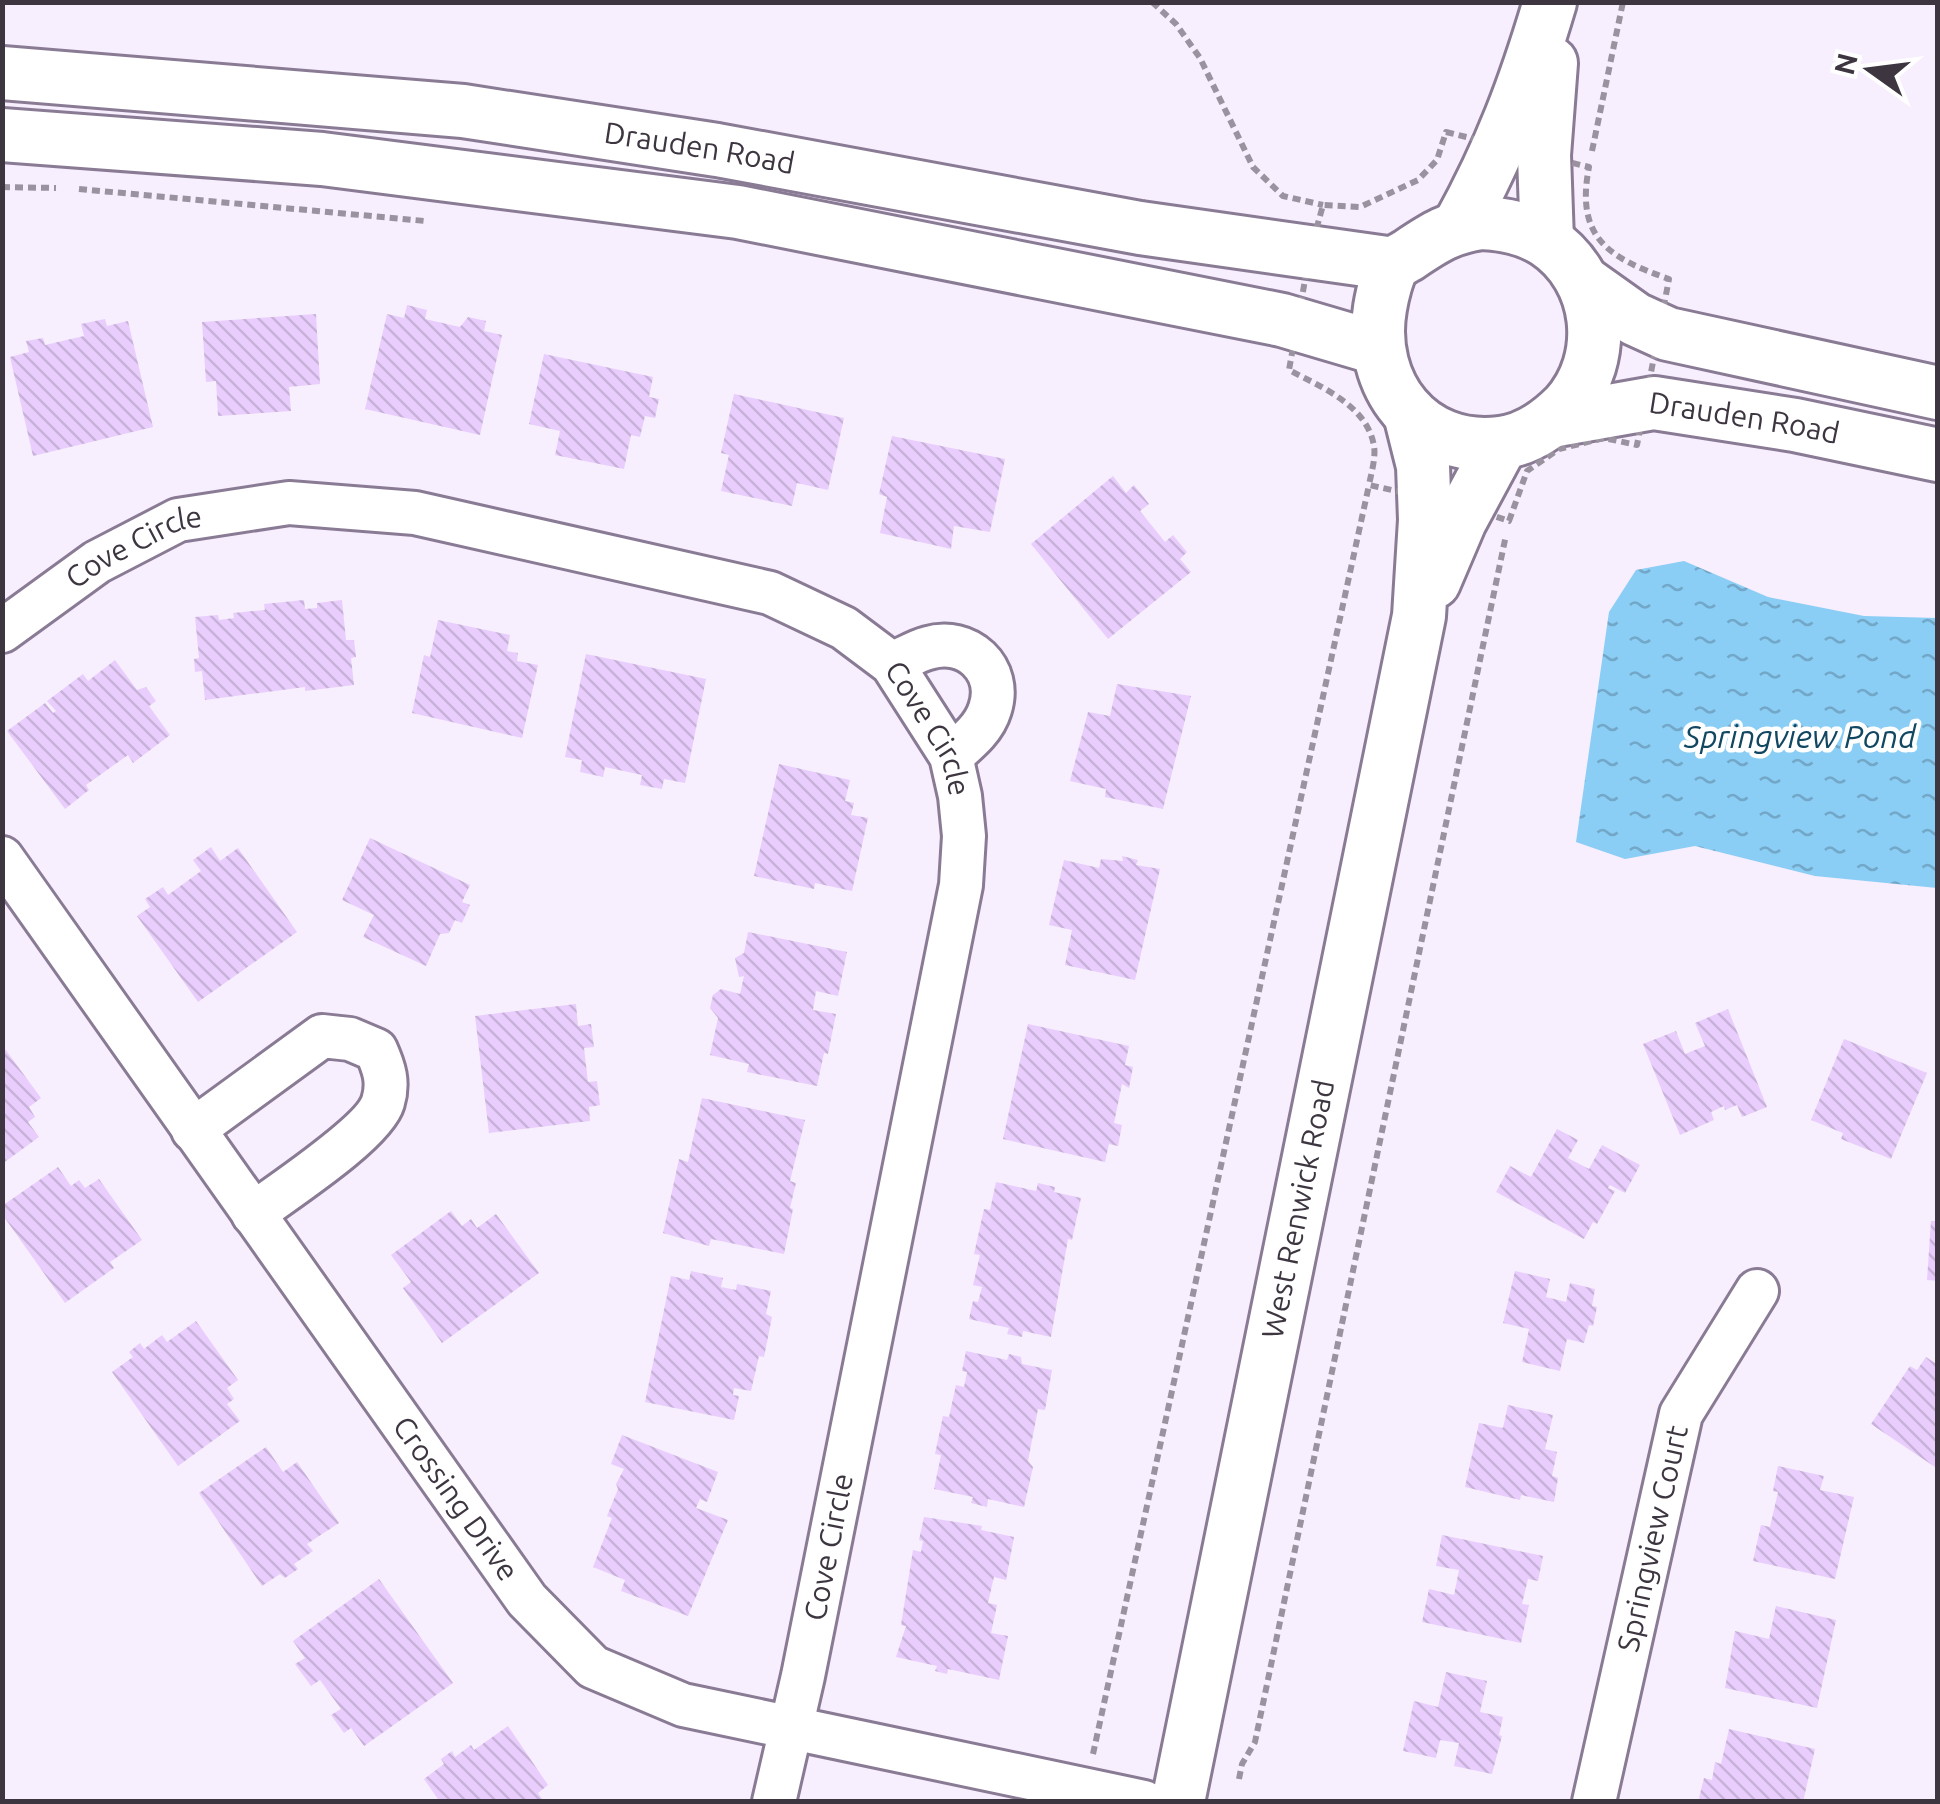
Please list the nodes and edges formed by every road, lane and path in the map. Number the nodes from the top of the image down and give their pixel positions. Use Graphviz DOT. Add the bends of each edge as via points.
graph roads {
  1 [pos="1152,2"];
  2 [pos="1553,2"];
  3 [pos="1623,2"];
  4 [pos="2,73"];
  5 [pos="2,135"];
  6 [pos="1544,156"];
  7 [pos="2,187"];
  8 [pos="437,222"];
  9 [pos="1459,226"];
  10 [pos="1317,228"];
  11 [pos="1547,241"];
  12 [pos="1394,264"];
  13 [pos="1583,282"];
  14 [pos="1297,324"];
  15 [pos="1657,329"];
  16 [pos="1378,348"];
  17 [pos="1938,393"];
  18 [pos="1642,405"];
  19 [pos="1410,414"];
  20 [pos="1552,422"];
  21 [pos="1502,443"];
  22 [pos="1938,455"];
  23 [pos="1369,485"];
  24 [pos="1467,508"];
  25 [pos="2,630"];
  26 [pos="892,664"];
  27 [pos="951,756"];
  28 [pos="2,858"];
  29 [pos="193,1130"];
  30 [pos="253,1214"];
  31 [pos="1757,1291"];
  32 [pos="790,1730"];
  33 [pos="1239,1780"];
  34 [pos="1085,1789"];
  35 [pos="774,1802"];
  36 [pos="1144,1802"];
  37 [pos="1178,1802"];
  38 [pos="1594,1802"];
  1 -- 10 [label="path" via="1200,58 1253,167"];
  2 -- 6 [label="street"];
  3 -- 6 [label="path"];
  4 -- 10 [label="street, Drauden Road" via="463,111 1140,228"];
  5 -- 14 [label="street, Drauden Road" via="322,159 738,212"];
  6 -- 9 [label="street"];
  6 -- 10 [label="path" via="1446,132 1436,160 1418,180"];
  6 -- 11 [label="street"];
  6 -- 15 [label="path" via="1583,195 1588,220 1604,245 1625,264 1669,280"];
  7 -- 8 [label="path"];
  9 -- 11 [label="street" via="1505,224"];
  9 -- 12 [label="street"];
  10 -- 12 [label="street, Drauden Road"];
  10 -- 14 [label="path"];
  11 -- 13 [label="street"];
  12 -- 16 [label="street" via="1381,301"];
  13 -- 15 [label="street, Drauden Road"];
  13 -- 20 [label="street" via="1595,318 1594,358 1578,393"];
  14 -- 16 [label="street, Drauden Road"];
  14 -- 23 [label="path" via="1288,370 1339,396 1365,424 1375,448"];
  15 -- 17 [label="street, Drauden Road"];
  15 -- 18 [label="path"];
  16 -- 19 [label="street" via="1392,390"];
  18 -- 20 [label="street, Drauden Road"];
  18 -- 22 [label="street, Drauden Road" via="1795,424"];
  18 -- 24 [label="path" via="1637,445 1604,438 1558,449"];
  19 -- 21 [label="street" via="1452,438"];
  19 -- 24 [label="street, West Renwick Road" via="1422,466"];
  20 -- 21 [label="street"];
  21 -- 24 [label="street, West Renwick Road"];
  23 -- 24 [label="path"];
  23 -- 34 [label="path"];
  24 -- 33 [label="path" via="1256,1742"];
  24 -- 37 [label="street, West Renwick Road" via="1419,616"];
  25 -- 26 [label="street, Cove Circle" via="97,562 178,520 290,502 415,513 770,594 844,628"];
  26 -- 27 [label="street, Cove Circle"];
  26 -- 27 [label="street" via="928,647 962,648 980,658 994,688 992,706"];
  27 -- 32 [label="street, Cove Circle" via="964,836 961,884"];
  28 -- 29 [label="street, Crossing Drive"];
  29 -- 30 [label="street, Crossing Drive"];
  29 -- 30 [label="street" via="322,1036 376,1050 387,1073 383,1105 369,1126"];
  30 -- 32 [label="street, Crossing Drive" via="527,1600 594,1666 683,1705"];
  31 -- 38 [label="street, Springview Court" via="1681,1414"];
  32 -- 34 [label="street, Crossing Drive"];
  32 -- 35 [label="street, Cove Circle"];
  34 -- 36 [label="street, Crossing Drive"];
}
